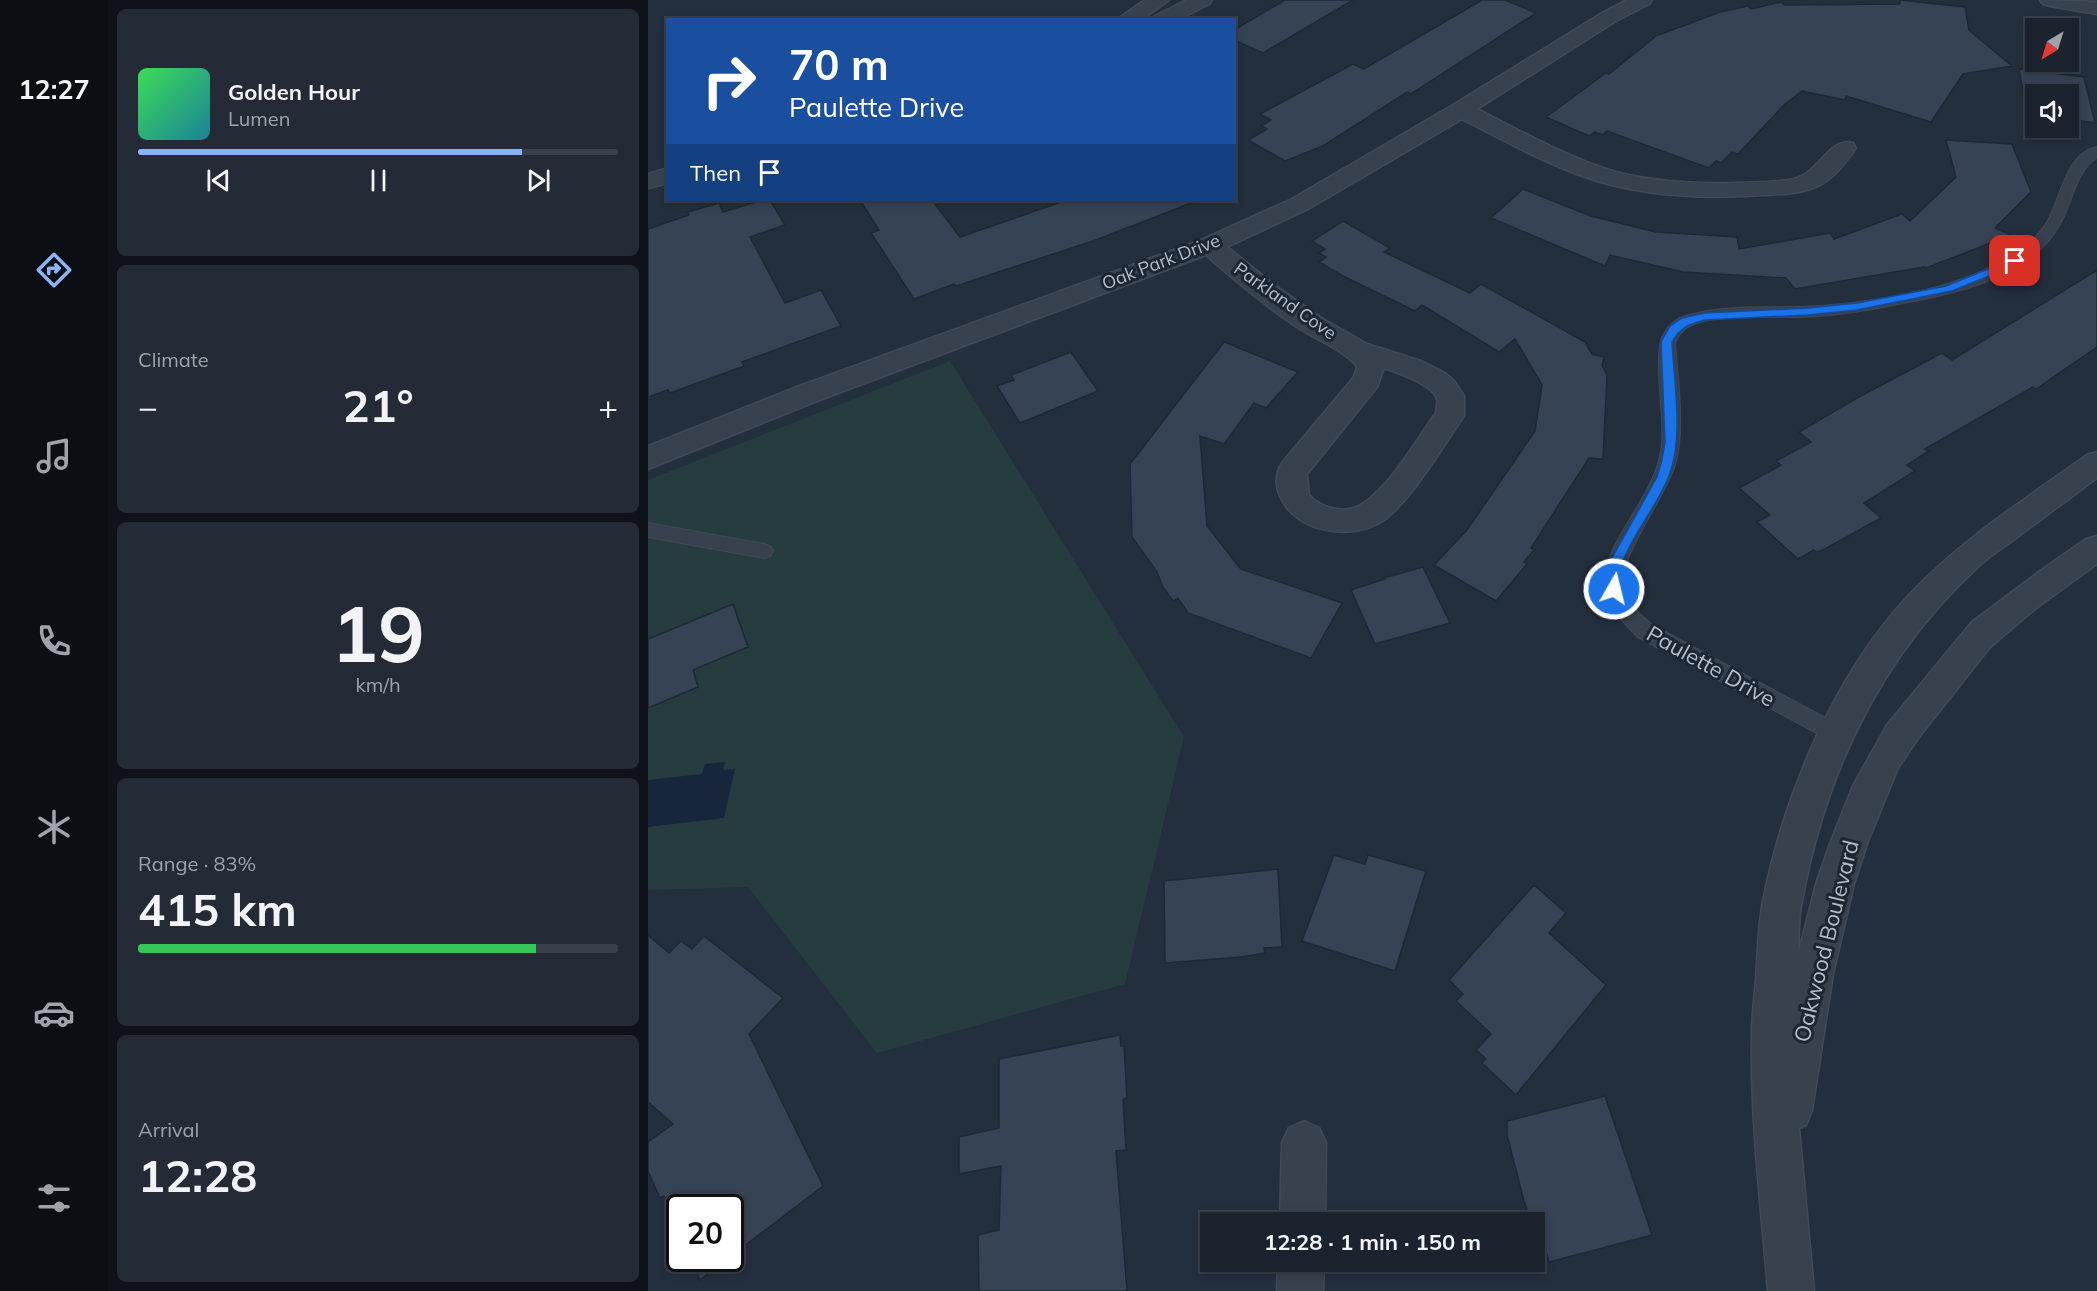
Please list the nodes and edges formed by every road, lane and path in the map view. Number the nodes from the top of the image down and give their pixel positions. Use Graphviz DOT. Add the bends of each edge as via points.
graph roads {
  1 [pos="1159,0"];
  2 [pos="1202,0"];
  3 [pos="1642,0"];
  4 [pos="2053,7"];
  5 [pos="2097,8"];
  6 [pos="1129,18"];
  7 [pos="1166,18"];
  8 [pos="1461,110"];
  9 [pos="1845,148"];
  10 [pos="2097,151"];
  11 [pos="666,176"];
  12 [pos="648,181"];
  13 [pos="1210,245"];
  14 [pos="1364,352"];
  15 [pos="648,458"];
  16 [pos="2097,463"];
  17 [pos="648,530"];
  18 [pos="2097,548"];
  19 [pos="764,551"];
  20 [pos="1835,733"];
  21 [pos="1304,1143"];
  22 [pos="1782,1178"];
  23 [pos="1302,1212"];
  24 [pos="1300,1272"];
  25 [pos="1300,1291"];
  26 [pos="1791,1291"];
  1 -- 6 [label="street"];
  2 -- 7 [label="street"];
  3 -- 8 [label="street, Oak Park Drive" via="1609,16"];
  4 -- 5 [label="street"];
  8 -- 9 [label="street" via="1586,169 1631,181 1691,189 1795,186 1826,171"];
  8 -- 13 [label="street, Oak Park Drive" via="1300,204"];
  10 -- 20 [label="lane, Paulette Drive" via="2070,178 2060,213 2044,234 2015,261 1987,275 1948,288 1857,306 1705,316 1674,329 1667,342 1671,442 1668,460 1663,477 1614,567 1614,589 1625,612 1645,631"];
  11 -- 12 [label="street"];
  13 -- 14 [label="street, Parkland Cove" via="1249,280 1308,321"];
  13 -- 15 [label="street, Oak Park Drive" via="807,394"];
  14 -- 14 [label="street, Parkland Cove" via="1371,367 1367,380 1292,471 1291,485 1297,502 1322,518 1367,517 1382,505 1450,415 1451,399 1444,387 1423,373"];
  16 -- 20 [label="street, Oakwood Boulevard" via="1970,555 1919,606 1880,658"];
  17 -- 19 [label="lane"];
  18 -- 22 [label="street, Oakwood Boulevard" via="1983,633 1887,754 1865,798 1830,907 1801,1038"];
  20 -- 22 [label="street, Oakwood Boulevard" via="1811,793 1782,903 1772,1030"];
  21 -- 23 [label="street"];
  22 -- 26 [label="street, Oakwood Boulevard"];
  24 -- 25 [label="street"];
}
